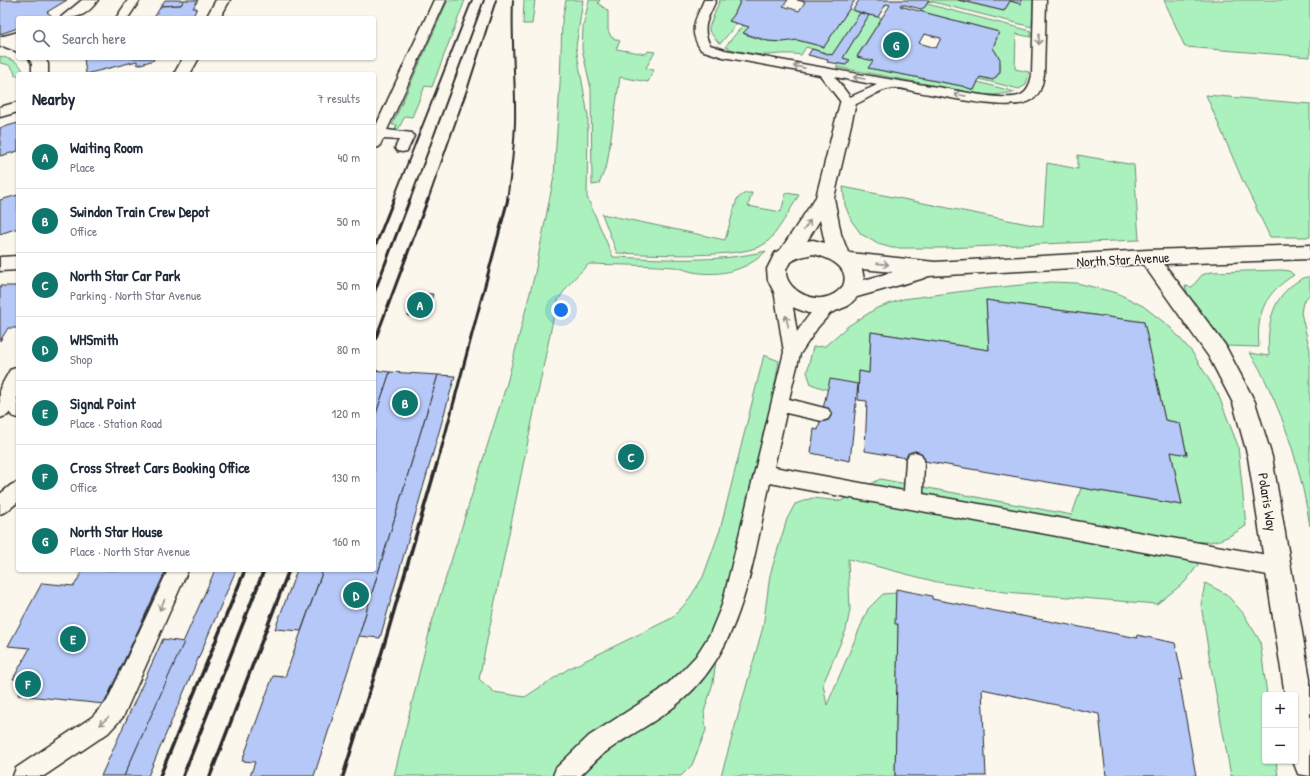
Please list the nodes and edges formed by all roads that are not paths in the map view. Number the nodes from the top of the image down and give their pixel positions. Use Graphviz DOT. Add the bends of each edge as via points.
graph roads {
  1 [pos="91,0"];
  2 [pos="134,0"];
  3 [pos="224,0"];
  4 [pos="440,0"];
  5 [pos="710,0"];
  6 [pos="1040,0"];
  7 [pos="70,16"];
  8 [pos="123,16"];
  9 [pos="214,16"];
  10 [pos="16,38"];
  11 [pos="1,42"];
  12 [pos="16,46"];
  13 [pos="190,60"];
  14 [pos="183,72"];
  15 [pos="824,72"];
  16 [pos="893,84"];
  17 [pos="848,103"];
  18 [pos="16,108"];
  19 [pos="0,112"];
  20 [pos="376,139"];
  21 [pos="402,148"];
  22 [pos="825,198"];
  23 [pos="1310,252"];
  24 [pos="789,253"];
  25 [pos="1148,257"];
  26 [pos="842,258"];
  27 [pos="16,263"];
  28 [pos="0,264"];
  29 [pos="935,269"];
  30 [pos="782,290"];
  31 [pos="851,291"];
  32 [pos="829,306"];
  33 [pos="792,352"];
  34 [pos="16,382"];
  35 [pos="780,404"];
  36 [pos="8,405"];
  37 [pos="822,414"];
  38 [pos="915,460"];
  39 [pos="764,474"];
  40 [pos="16,493"];
  41 [pos="913,501"];
  42 [pos="0,505"];
  43 [pos="1278,567"];
  44 [pos="177,572"];
  45 [pos="1309,770"];
  46 [pos="24,776"];
  47 [pos="564,776"];
  1 -- 7 [label="street"];
  2 -- 8 [label="lane"];
  3 -- 9 [label="street"];
  4 -- 20 [label="lane"];
  15 -- 5 [label="lane, one-way" via="723,53 705,47 698,28"];
  6 -- 16 [label="lane, one-way" via="1038,75 1036,86 1026,98 1016,101 991,100"];
  10 -- 11 [label="street"];
  11 -- 12 [label="street"];
  13 -- 14 [label="street"];
  16 -- 15 [label="lane, one-way"];
  15 -- 17 [label="lane"];
  16 -- 17 [label="lane" via="873,90"];
  17 -- 22 [label="street"];
  18 -- 19 [label="street"];
  20 -- 21 [label="lane" via="407,136"];
  24 -- 22 [label="street, one-way"];
  22 -- 26 [label="street" via="832,234"];
  23 -- 25 [label="street, North Star Avenue"];
  24 -- 26 [label="street, North Star Avenue" via="797,249 813,248 828,251"];
  24 -- 30 [label="street" via="777,266 776,279"];
  25 -- 29 [label="street, North Star Avenue"];
  25 -- 43 [label="street, Polaris Way" via="1217,351 1244,402 1260,457"];
  26 -- 29 [label="street, North Star Avenue, one-way"];
  26 -- 31 [label="street" via="853,274 854,287"];
  27 -- 28 [label="street"];
  29 -- 31 [label="street, North Star Avenue"];
  30 -- 32 [label="street" via="803,304"];
  33 -- 30 [label="lane, one-way"];
  31 -- 32 [label="street, North Star Avenue" via="843,300"];
  32 -- 33 [label="lane" via="812,323"];
  33 -- 35 [label="lane"];
  34 -- 36 [label="street"];
  35 -- 37 [label="lane"];
  35 -- 39 [label="lane"];
  38 -- 41 [label="lane"];
  39 -- 41 [label="lane"];
  39 -- 47 [label="lane" via="732,605 717,641 704,663 667,699 597,744"];
  40 -- 42 [label="lane"];
  41 -- 43 [label="lane"];
  43 -- 45 [label="street, Polaris Way"];
  44 -- 46 [label="lane, one-way" via="115,709 100,725"];
}
